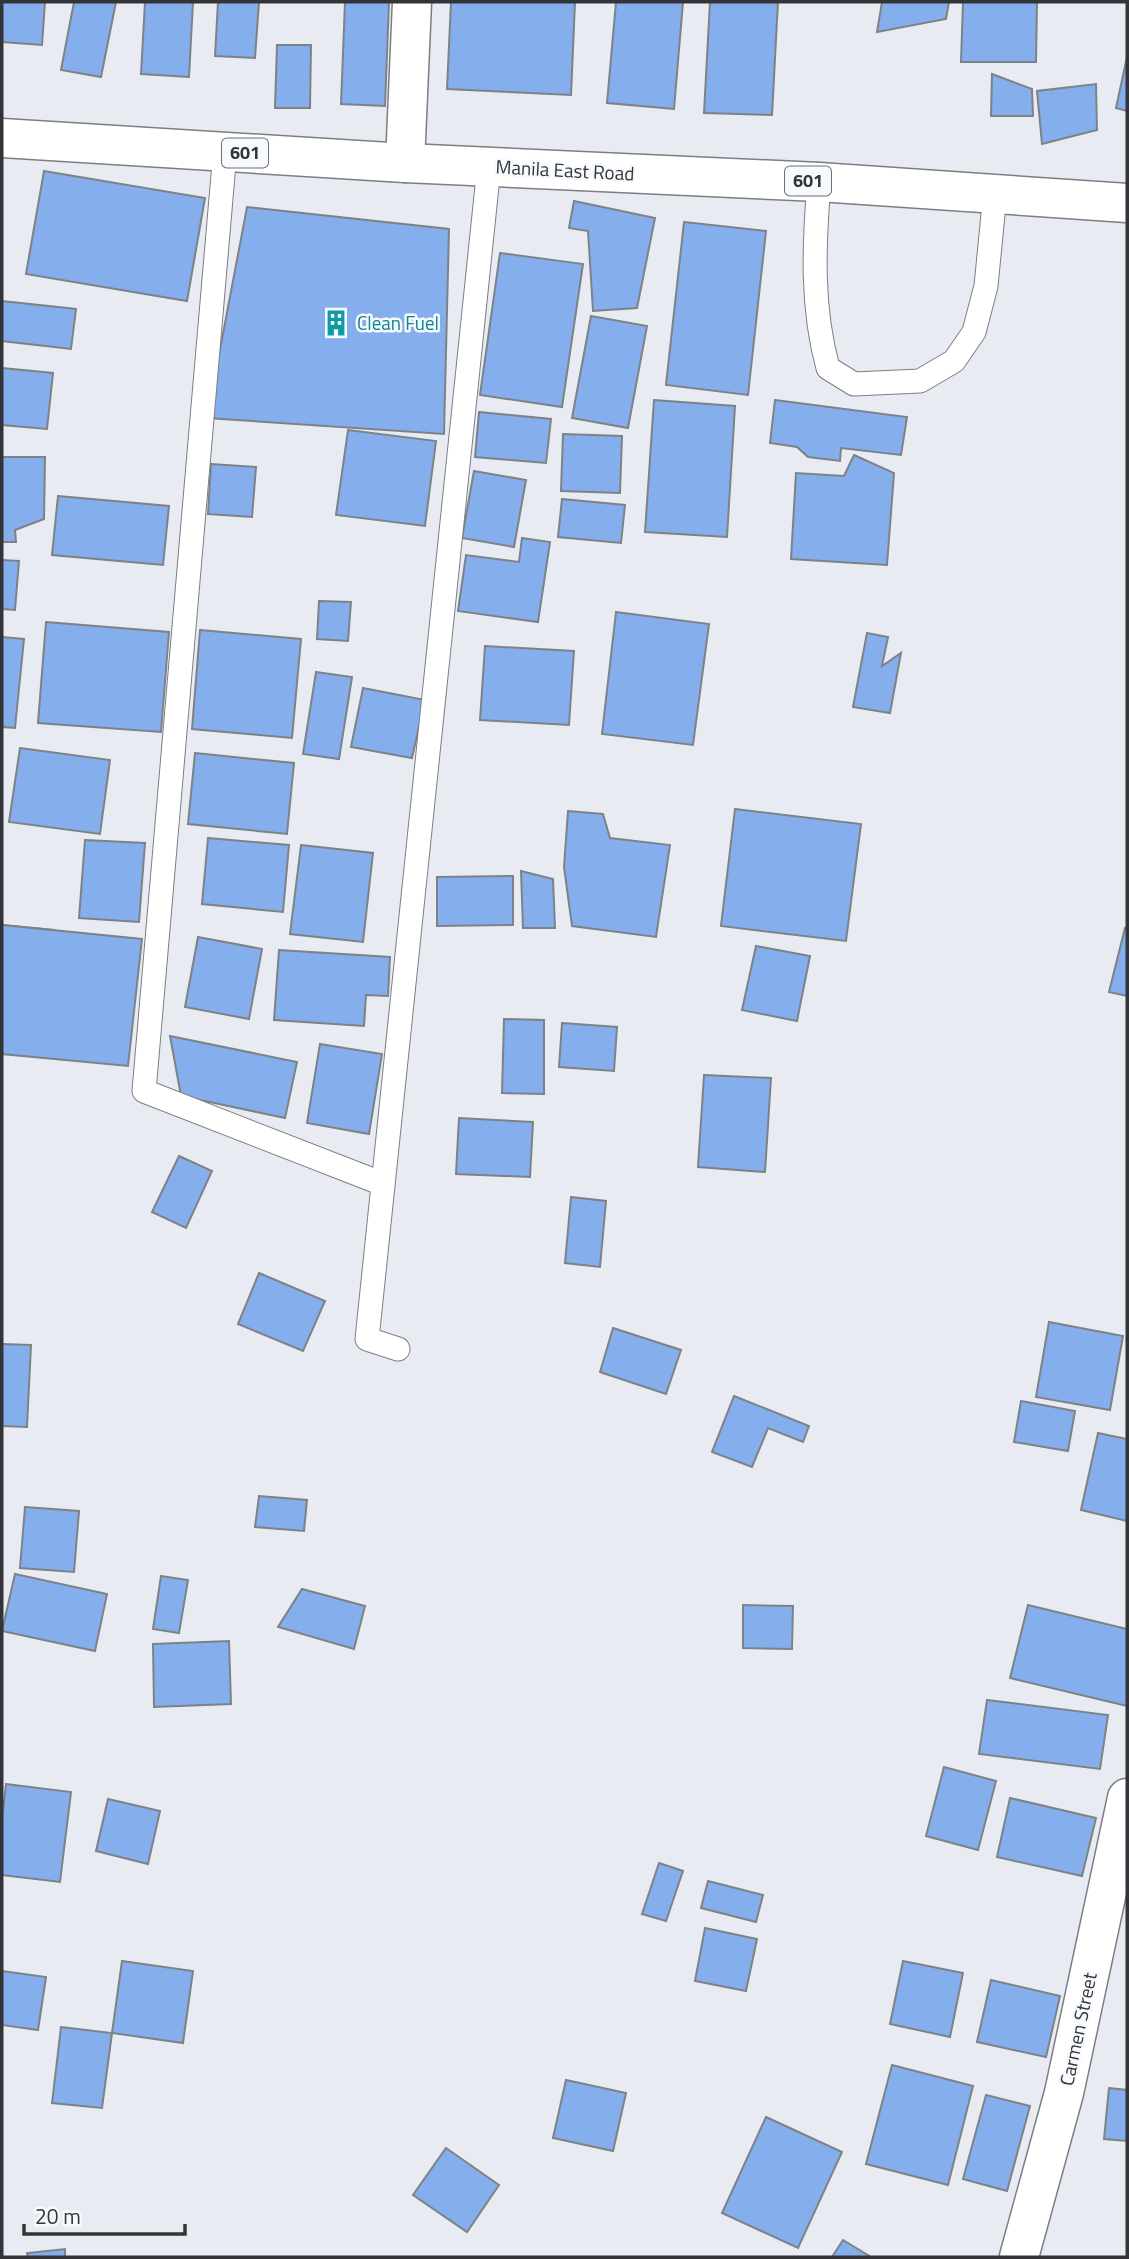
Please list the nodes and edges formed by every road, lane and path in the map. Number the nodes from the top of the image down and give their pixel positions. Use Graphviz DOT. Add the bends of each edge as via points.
graph roads {
  1 [pos="412,2"];
  2 [pos="2,138"];
  3 [pos="225,152"];
  4 [pos="404,163"];
  5 [pos="489,167"];
  6 [pos="818,182"];
  7 [pos="995,194"];
  8 [pos="1127,203"];
  9 [pos="383,1184"];
  10 [pos="398,1349"];
  11 [pos="1127,1798"];
  12 [pos="1019,2257"];
  1 -- 4 [label="main road"];
  2 -- 3 [label="main road, Manila East Road / 601"];
  3 -- 4 [label="main road, Manila East Road / 601"];
  3 -- 9 [label="lane" via="144,1091"];
  4 -- 5 [label="main road, Manila East Road / 601"];
  5 -- 6 [label="main road, Manila East Road / 601"];
  5 -- 9 [label="lane"];
  6 -- 7 [label="main road, Manila East Road / 601"];
  6 -- 7 [label="lane" via="814,246 819,334 828,368 854,384 920,381 954,360 974,332 986,286"];
  7 -- 8 [label="main road, Manila East Road / 601"];
  9 -- 10 [label="lane" via="367,1339"];
  11 -- 12 [label="main road, Carmen Street" via="1064,2093"];
}
